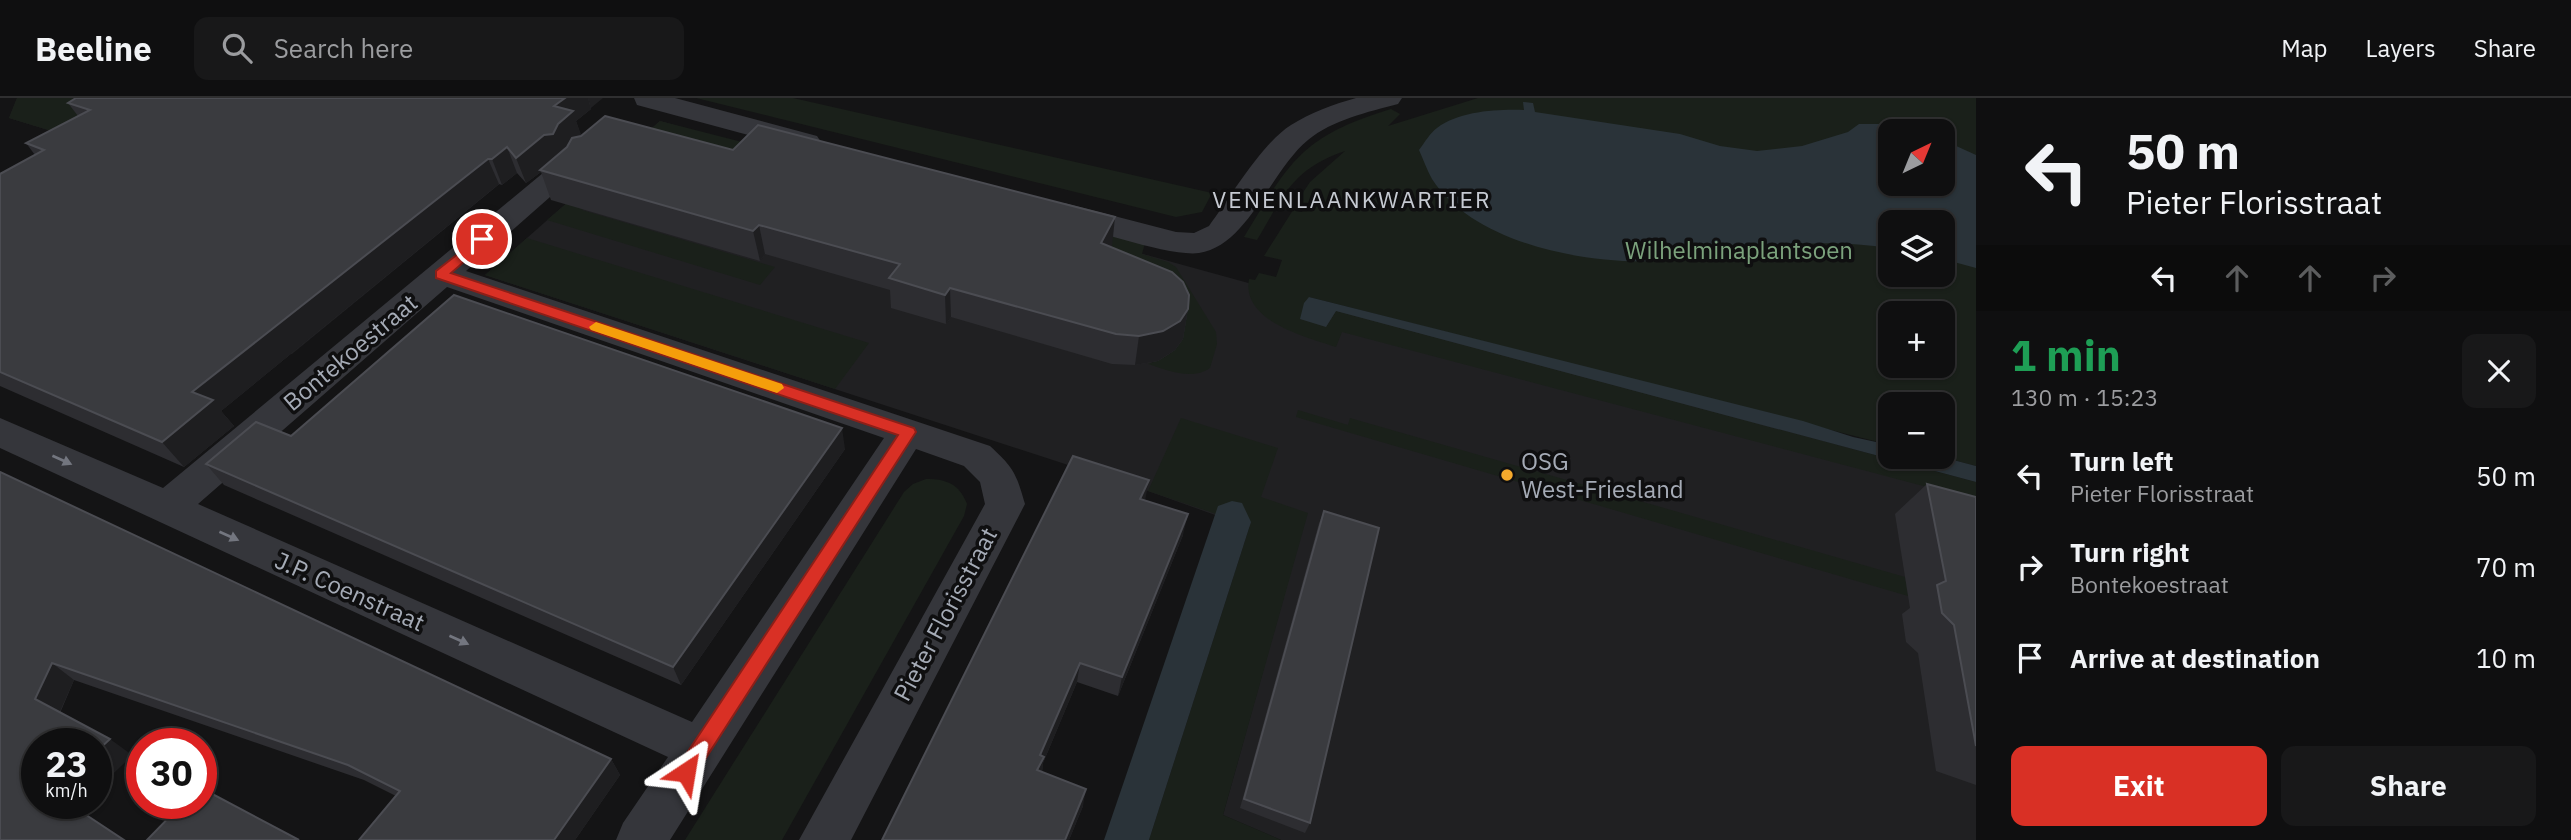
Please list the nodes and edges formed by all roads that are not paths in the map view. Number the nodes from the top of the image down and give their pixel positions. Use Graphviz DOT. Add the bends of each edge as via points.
graph roads {
  1 [pos="1388,98"];
  2 [pos="641,104"];
  3 [pos="832,149"];
  4 [pos="577,158"];
  5 [pos="1044,206"];
  6 [pos="441,275"];
  7 [pos="0,432"];
  8 [pos="908,432"];
  9 [pos="167,508"];
  10 [pos="701,749"];
  11 [pos="641,840"];
  12 [pos="824,840"];
  1 -- 5 [label="street" via="1350,108 1300,132 1279,152 1220,233 1198,243 1175,242"];
  2 -- 3 [label="street"];
  4 -- 6 [label="street, Bontekoestraat"];
  6 -- 8 [label="street, Pieter Florisstraat"];
  6 -- 9 [label="street, Bontekoestraat"];
  7 -- 9 [label="street, J.P. Coenstraat, one-way"];
  8 -- 10 [label="street"];
  8 -- 12 [label="street, Pieter Florisstraat" via="978,456 998,477 1004,504"];
  9 -- 10 [label="street, J.P. Coenstraat, one-way"];
  10 -- 11 [label="street"];
}
